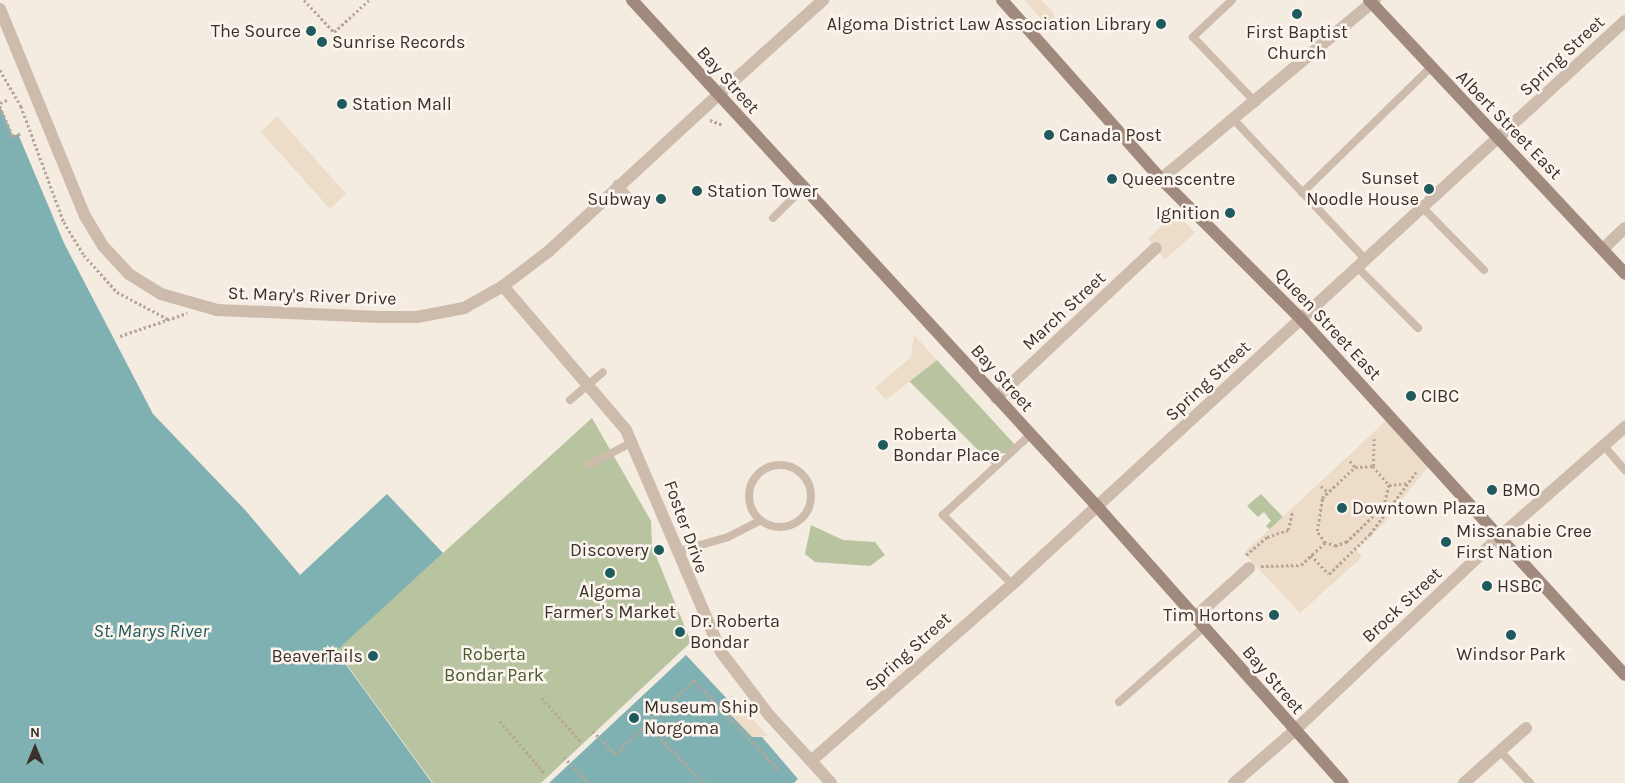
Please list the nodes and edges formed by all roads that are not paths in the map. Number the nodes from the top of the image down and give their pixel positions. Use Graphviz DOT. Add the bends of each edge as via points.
graph roads {
  1 [pos="632,0"];
  2 [pos="823,0"];
  3 [pos="1002,0"];
  4 [pos="1232,0"];
  5 [pos="1372,1"];
  6 [pos="0,9"];
  7 [pos="1625,22"];
  8 [pos="1429,69"];
  9 [pos="718,95"];
  10 [pos="1256,103"];
  11 [pos="1235,121"];
  12 [pos="1499,138"];
  13 [pos="1161,179"];
  14 [pos="617,184"];
  15 [pos="803,188"];
  16 [pos="1302,193"];
  17 [pos="630,199"];
  18 [pos="1422,208"];
  19 [pos="773,218"];
  20 [pos="1625,228"];
  21 [pos="1156,248"];
  22 [pos="1603,249"];
  23 [pos="1362,264"];
  24 [pos="1484,270"];
  25 [pos="1625,274"];
  26 [pos="503,286"];
  27 [pos="1301,319"];
  28 [pos="1418,328"];
  29 [pos="603,372"];
  30 [pos="588,384"];
  31 [pos="996,398"];
  32 [pos="570,400"];
  33 [pos="1625,427"];
  34 [pos="1030,435"];
  35 [pos="634,442"];
  36 [pos="1604,446"];
  37 [pos="588,465"];
  38 [pos="1625,470"];
  39 [pos="1095,504"];
  40 [pos="760,521"];
  41 [pos="1498,538"];
  42 [pos="679,551"];
  43 [pos="1251,564"];
  44 [pos="1012,584"];
  45 [pos="1195,618"];
  46 [pos="1204,627"];
  47 [pos="1625,675"];
  48 [pos="1119,702"];
  49 [pos="1526,728"];
  50 [pos="1294,731"];
  51 [pos="1500,751"];
  52 [pos="810,761"];
  53 [pos="831,783"];
  54 [pos="1234,783"];
  55 [pos="1343,783"];
  56 [pos="1464,783"];
  57 [pos="1530,783"];
  1 -- 9 [label="main road, Bay Street"];
  2 -- 9 [label="street, St. Mary's River Drive"];
  3 -- 13 [label="main road, Queen Street East"];
  4 -- 10 [label="lane" via="1193,37"];
  5 -- 8 [label="main road, Albert Street East"];
  5 -- 10 [label="street"];
  6 -- 26 [label="street, St. Mary's River Drive" via="85,216 103,246 129,274 161,294 217,310 417,317 464,308"];
  7 -- 12 [label="street, Spring Street"];
  8 -- 12 [label="main road, Albert Street East"];
  8 -- 16 [label="lane"];
  9 -- 14 [label="street, St. Mary's River Drive"];
  9 -- 15 [label="main road, Bay Street"];
  10 -- 11 [label="street"];
  11 -- 13 [label="street"];
  11 -- 16 [label="lane"];
  12 -- 18 [label="street, Spring Street"];
  12 -- 22 [label="main road, Albert Street East"];
  13 -- 27 [label="main road, Queen Street East"];
  14 -- 17 [label="lane"];
  14 -- 26 [label="street, St. Mary's River Drive" via="549,251"];
  15 -- 19 [label="lane"];
  15 -- 31 [label="main road, Bay Street"];
  16 -- 23 [label="lane"];
  18 -- 23 [label="street, Spring Street"];
  18 -- 24 [label="lane"];
  20 -- 22 [label="street"];
  21 -- 31 [label="street, March Street"];
  22 -- 25 [label="main road, Albert Street East"];
  23 -- 27 [label="street, Spring Street"];
  23 -- 28 [label="lane"];
  26 -- 30 [label="street, Foster Drive"];
  27 -- 39 [label="street, Spring Street"];
  27 -- 41 [label="main road, Queen Street East"];
  29 -- 30 [label="lane"];
  30 -- 32 [label="lane"];
  30 -- 35 [label="street, Foster Drive"];
  31 -- 34 [label="main road, Bay Street"];
  33 -- 36 [label="street, Brock Street"];
  34 -- 39 [label="main road, Bay Street"];
  34 -- 44 [label="lane" via="943,515"];
  35 -- 37 [label="lane"];
  35 -- 42 [label="street, Foster Drive"];
  36 -- 38 [label="lane"];
  36 -- 41 [label="street, Brock Street"];
  39 -- 44 [label="street, Spring Street"];
  39 -- 45 [label="main road, Bay Street"];
  40 -- 40 [label="lane" via="786,527 804,516 811,497 797,470 776,465 752,483 749,503"];
  40 -- 42 [label="lane" via="728,537"];
  41 -- 47 [label="main road, Queen Street East"];
  41 -- 50 [label="street, Brock Street"];
  42 -- 52 [label="street, Foster Drive" via="688,582 721,652"];
  43 -- 45 [label="street"];
  44 -- 52 [label="street, Spring Street"];
  45 -- 46 [label="main road, Bay Street"];
  46 -- 48 [label="lane"];
  46 -- 50 [label="main road, Bay Street"];
  49 -- 51 [label="street"];
  50 -- 54 [label="street, Brock Street"];
  50 -- 55 [label="main road, Bay Street"];
  51 -- 56 [label="street"];
  51 -- 57 [label="lane"];
  52 -- 53 [label="street, Foster Drive"];
}
